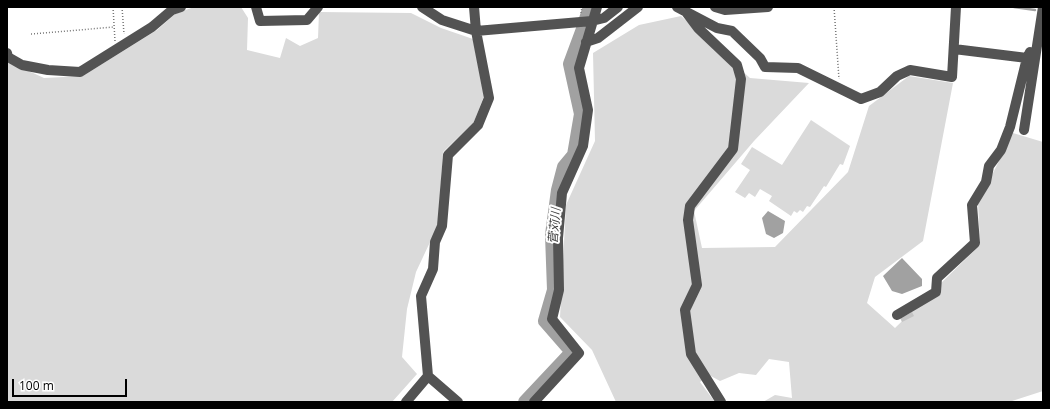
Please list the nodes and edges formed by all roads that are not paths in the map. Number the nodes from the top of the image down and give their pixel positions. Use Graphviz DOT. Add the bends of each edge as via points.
graph roads {
  1 [pos="181,7"];
  2 [pos="256,7"];
  3 [pos="318,7"];
  4 [pos="422,7"];
  5 [pos="474,7"];
  6 [pos="597,7"];
  7 [pos="618,7"];
  8 [pos="638,7"];
  9 [pos="677,7"];
  10 [pos="715,7"];
  11 [pos="768,7"];
  12 [pos="956,7"];
  13 [pos="1043,7"];
  14 [pos="686,12"];
  15 [pos="592,21"];
  16 [pos="1039,30"];
  17 [pos="476,31"];
  18 [pos="586,42"];
  19 [pos="954,49"];
  20 [pos="7,53"];
  21 [pos="1027,58"];
  22 [pos="1024,130"];
  23 [pos="897,315"];
  24 [pos="428,376"];
  25 [pos="406,402"];
  26 [pos="458,402"];
  27 [pos="534,402"];
  28 [pos="721,402"];
  1 -- 20 [label="street" via="172,10 152,27 80,72 22,65 8,57"];
  2 -- 3 [label="street" via="260,22 307,20"];
  4 -- 17 [label="street" via="442,20"];
  5 -- 17 [label="street"];
  6 -- 15 [label="street"];
  7 -- 15 [label="street" via="604,18"];
  8 -- 18 [label="street" via="598,38"];
  9 -- 14 [label="street"];
  10 -- 11 [label="street" via="725,10"];
  12 -- 19 [label="street"];
  13 -- 16 [label="street"];
  14 -- 19 [label="street" via="717,28 732,31 760,58 765,67 798,68 861,99 880,92 897,76 910,70 952,77"];
  14 -- 28 [label="street" via="698,28 736,65 741,79 733,149 690,206 688,220 696,285 685,310 691,354"];
  15 -- 17 [label="street"];
  15 -- 18 [label="street"];
  16 -- 21 [label="street"];
  16 -- 22 [label="street"];
  17 -- 24 [label="street" via="489,98 478,125 448,155 442,226 435,242 433,269 421,296"];
  18 -- 27 [label="street" via="579,68 588,110 583,146 562,193 558,238 559,290 552,319 579,353"];
  19 -- 21 [label="street"];
  21 -- 23 [label="street" via="1010,127 1000,150 989,166 986,182 972,205 975,243 937,278 936,292"];
  24 -- 25 [label="street"];
  24 -- 26 [label="street"];
}
